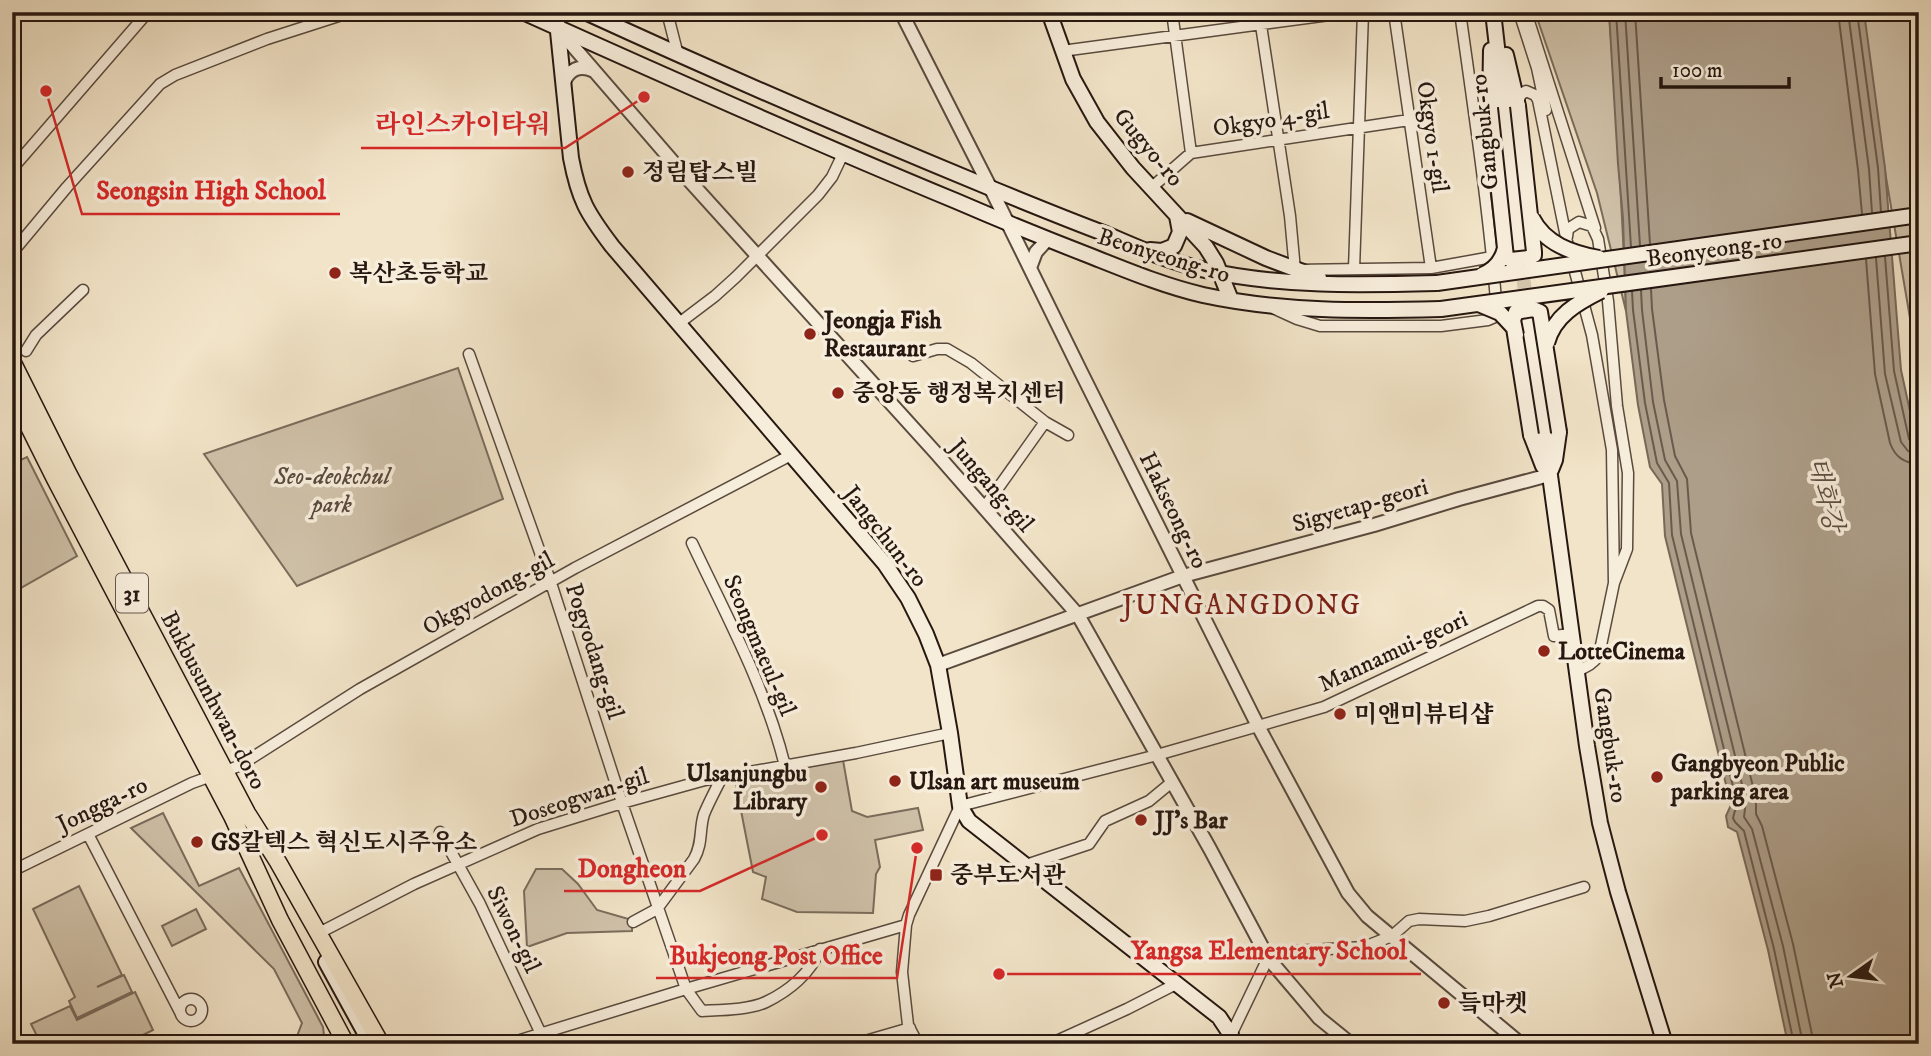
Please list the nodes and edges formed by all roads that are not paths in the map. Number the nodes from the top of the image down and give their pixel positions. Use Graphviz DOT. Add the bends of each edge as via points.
graph roads {
  1 [pos="148,12"];
  2 [pos="351,12"];
  3 [pos="523,12"];
  4 [pos="585,12"];
  5 [pos="667,12"];
  6 [pos="901,12"];
  7 [pos="1049,12"];
  8 [pos="1172,12"];
  9 [pos="1259,12"];
  10 [pos="1352,12"];
  11 [pos="1363,12"];
  12 [pos="1394,12"];
  13 [pos="1460,12"];
  14 [pos="1519,12"];
  15 [pos="1526,12"];
  16 [pos="1493,16"];
  17 [pos="556,20"];
  18 [pos="1261,25"];
  19 [pos="1175,37"];
  20 [pos="1062,51"];
  21 [pos="678,55"];
  22 [pos="594,71"];
  23 [pos="562,88"];
  24 [pos="1518,106"];
  25 [pos="1409,120"];
  26 [pos="1359,127"];
  27 [pos="1277,140"];
  28 [pos="1191,153"];
  29 [pos="843,154"];
  30 [pos="12,169"];
  31 [pos="991,188"];
  32 [pos="1152,188"];
  33 [pos="1530,211"];
  34 [pos="1176,214"];
  35 [pos="1918,215"];
  36 [pos="1008,223"];
  37 [pos="1048,239"];
  38 [pos="1598,239"];
  39 [pos="1567,242"];
  40 [pos="1919,243"];
  41 [pos="1520,247"];
  42 [pos="1142,249"];
  43 [pos="1499,252"];
  44 [pos="12,253"];
  45 [pos="758,256"];
  46 [pos="1611,259"];
  47 [pos="1030,268"];
  48 [pos="1431,268"];
  49 [pos="1354,269"];
  50 [pos="1295,270"];
  51 [pos="1220,273"];
  52 [pos="1475,278"];
  53 [pos="1337,284"];
  54 [pos="1615,285"];
  55 [pos="83,290"];
  56 [pos="1231,300"];
  57 [pos="1479,304"];
  58 [pos="1265,305"];
  59 [pos="1528,322"];
  60 [pos="678,324"];
  61 [pos="1516,335"];
  62 [pos="1546,352"];
  63 [pos="469,354"];
  64 [pos="914,356"];
  65 [pos="19,362"];
  66 [pos="12,393"];
  67 [pos="1045,422"];
  68 [pos="1068,435"];
  69 [pos="791,455"];
  70 [pos="1549,475"];
  71 [pos="984,508"];
  72 [pos="692,542"];
  73 [pos="1183,576"];
  74 [pos="551,583"];
  75 [pos="1614,583"];
  76 [pos="1079,615"];
  77 [pos="1571,634"];
  78 [pos="937,665"];
  79 [pos="1577,670"];
  80 [pos="1258,726"];
  81 [pos="950,733"];
  82 [pos="1157,755"];
  83 [pos="785,766"];
  84 [pos="218,774"];
  85 [pos="722,777"];
  86 [pos="1172,782"];
  87 [pos="622,803"];
  88 [pos="960,806"];
  89 [pos="240,816"];
  90 [pos="440,832"];
  91 [pos="88,834"];
  92 [pos="458,865"];
  93 [pos="1026,865"];
  94 [pos="12,871"];
  95 [pos="1584,887"];
  96 [pos="657,909"];
  97 [pos="292,915"];
  98 [pos="633,922"];
  99 [pos="906,925"];
  100 [pos="318,933"];
  101 [pos="1392,936"];
  102 [pos="820,949"];
  103 [pos="1268,958"];
  104 [pos="1176,984"];
  105 [pos="166,985"];
  106 [pos="686,989"];
  107 [pos="189,999"];
  108 [pos="180,1012"];
  109 [pos="333,1018"];
  110 [pos="910,1028"];
  111 [pos="541,1034"];
  112 [pos="1231,1040"];
  113 [pos="1057,1042"];
  114 [pos="337,1044"];
  115 [pos="346,1044"];
  116 [pos="355,1044"];
  117 [pos="371,1044"];
  118 [pos="381,1044"];
  119 [pos="507,1044"];
  120 [pos="550,1044"];
  121 [pos="855,1044"];
  122 [pos="918,1044"];
  123 [pos="1351,1044"];
  124 [pos="1521,1044"];
  125 [pos="1665,1044"];
  1 -- 30 [label="street"];
  2 -- 44 [label="street" via="267,38 160,84"];
  3 -- 17 [label="main road, Beonyeong-ro"];
  4 -- 21 [label="main road, Beonyeong-ro"];
  5 -- 21 [label="street"];
  6 -- 31 [label="street, Hakseong-ro"];
  7 -- 20 [label="main road, Gugyo-ro"];
  8 -- 19 [label="street"];
  9 -- 18 [label="street"];
  10 -- 18 [label="street"];
  11 -- 26 [label="street"];
  12 -- 25 [label="street, Okgyo 1-gil"];
  13 -- 43 [label="street"];
  14 -- 39 [label="street" via="1544,97"];
  15 -- 38 [label="street"];
  16 -- 24 [label="main road"];
  16 -- 41 [label="main road, Gangbuk-ro"];
  16 -- 43 [label="main road, bridge" via="1490,108"];
  17 -- 22 [label="street, Jungang-gil"];
  17 -- 23 [label="main road, Jangchun-ro"];
  17 -- 29 [label="main road, Beonyeong-ro"];
  18 -- 19 [label="street"];
  18 -- 27 [label="street"];
  19 -- 20 [label="street"];
  19 -- 28 [label="street"];
  20 -- 32 [label="main road, Gugyo-ro" via="1097,122"];
  21 -- 31 [label="main road, Beonyeong-ro"];
  22 -- 23 [label="street" via="575,69"];
  22 -- 45 [label="street, Jungang-gil"];
  23 -- 60 [label="main road, Jangchun-ro" via="583,206"];
  24 -- 33 [label="main road, bridge"];
  24 -- 39 [label="street" via="1526,90 1538,100"];
  25 -- 26 [label="street, Okgyo 4-gil"];
  25 -- 48 [label="street, Okgyo 1-gil"];
  26 -- 27 [label="street, Okgyo 4-gil"];
  26 -- 49 [label="street"];
  27 -- 28 [label="street, Okgyo 4-gil"];
  27 -- 50 [label="street"];
  28 -- 32 [label="street, Okgyo 4-gil"];
  29 -- 36 [label="main road, Beonyeong-ro"];
  29 -- 45 [label="street" via="818,195"];
  31 -- 36 [label="street, Hakseong-ro"];
  31 -- 42 [label="main road, Beonyeong-ro"];
  32 -- 34 [label="main road, Gugyo-ro"];
  33 -- 43 [label="main road, bridge" via="1534,255 1511,260"];
  33 -- 46 [label="main road, bridge" via="1537,227 1558,245"];
  34 -- 42 [label="main road" via="1180,232 1174,246 1162,251"];
  34 -- 50 [label="main road"];
  34 -- 51 [label="main road, Gugyo-ro" via="1211,253"];
  35 -- 46 [label="main road, Beonyeong-ro, bridge"];
  36 -- 37 [label="main road, Beonyeong-ro"];
  36 -- 47 [label="street, Hakseong-ro"];
  37 -- 47 [label="street"];
  37 -- 56 [label="main road, Beonyeong-ro" via="1144,277"];
  38 -- 39 [label="street" via="1592,226 1578,222 1568,229"];
  38 -- 75 [label="street" via="1629,473 1627,549"];
  39 -- 75 [label="street" via="1592,335 1612,450"];
  40 -- 54 [label="main road, Beonyeong-ro, bridge"];
  42 -- 51 [label="main road, Beonyeong-ro"];
  43 -- 48 [label="street"];
  43 -- 52 [label="main road, bridge" via="1501,260 1496,266"];
  43 -- 58 [label="street" via="1497,312 1488,320 1441,326 1320,326"];
  45 -- 60 [label="street"];
  45 -- 71 [label="street, Jungang-gil"];
  46 -- 52 [label="main road, Beonyeong-ro, bridge"];
  47 -- 73 [label="street, Hakseong-ro"];
  48 -- 49 [label="street"];
  49 -- 50 [label="street"];
  50 -- 53 [label="main road"];
  51 -- 53 [label="main road, Beonyeong-ro"];
  51 -- 56 [label="main road, Gugyo-ro"];
  52 -- 53 [label="main road, Beonyeong-ro, bridge"];
  54 -- 57 [label="main road, Beonyeong-ro, bridge"];
  54 -- 62 [label="main road, bridge" via="1563,314"];
  55 -- 65 [label="street" via="36,335"];
  56 -- 58 [label="main road, Beonyeong-ro"];
  57 -- 58 [label="main road, Beonyeong-ro, bridge" via="1356,310"];
  57 -- 61 [label="main road, bridge" via="1506,317"];
  59 -- 70 [label="main road, Gangbuk-ro"];
  60 -- 69 [label="main road, Jangchun-ro"];
  61 -- 62 [label="main road, bridge" via="1516,312 1537,310"];
  61 -- 70 [label="main road, bridge" via="1531,435"];
  62 -- 70 [label="main road, bridge" via="1559,432"];
  63 -- 74 [label="street, Pogyodang-gil"];
  64 -- 67 [label="street" via="947,349"];
  65 -- 84 [label="main road, Bukbusunhwan-doro / 31" via="68,472"];
  66 -- 84 [label="main road, Bukbusunhwan-doro / 31"];
  67 -- 68 [label="street"];
  67 -- 71 [label="street"];
  69 -- 74 [label="street, Okgyodong-gil"];
  69 -- 78 [label="main road, Jangchun-ro" via="886,564 908,598"];
  70 -- 73 [label="street, Sigyetap-geori"];
  70 -- 77 [label="main road, Gangbuk-ro"];
  71 -- 76 [label="street, Jungang-gil"];
  72 -- 83 [label="street, Seongmaeul-gil" via="754,677"];
  73 -- 76 [label="street, Sigyetap-geori"];
  73 -- 80 [label="street, Hakseong-ro"];
  74 -- 84 [label="street, Okgyodong-gil" via="360,689 239,766"];
  74 -- 87 [label="street, Pogyodang-gil"];
  75 -- 79 [label="street" via="1599,655 1587,668"];
  76 -- 78 [label="street, Sigyetap-geori"];
  76 -- 82 [label="street, Jungang-gil"];
  77 -- 79 [label="main road, Gangbuk-ro"];
  77 -- 80 [label="street, Mannamui-geori" via="1554,636 1549,610 1538,606 1324,707"];
  78 -- 81 [label="main road, Jangchun-ro"];
  79 -- 125 [label="main road, Gangbuk-ro" via="1608,859"];
  80 -- 82 [label="street, Mannamui-geori"];
  80 -- 101 [label="street, Hakseong-ro" via="1348,893"];
  81 -- 83 [label="street, Doseogwan-gil"];
  81 -- 88 [label="main road, Jangchun-ro"];
  82 -- 86 [label="street, Jungang-gil"];
  82 -- 88 [label="street, Mannamui-geori"];
  83 -- 85 [label="street, Doseogwan-gil"];
  84 -- 89 [label="main road, Bukbusunhwan-doro / 31"];
  84 -- 91 [label="street, Jongga-ro"];
  85 -- 87 [label="street, Doseogwan-gil"];
  85 -- 96 [label="street" via="703,816 699,850"];
  86 -- 93 [label="street" via="1149,801 1105,821 1089,844"];
  86 -- 103 [label="street, Jungang-gil"];
  87 -- 92 [label="street, Doseogwan-gil" via="538,829"];
  87 -- 96 [label="street, Pogyodang-gil"];
  88 -- 93 [label="main road" via="969,821"];
  88 -- 99 [label="street"];
  89 -- 97 [label="main road, Bukbusunhwan-doro"];
  89 -- 100 [label="main road" via="278,862"];
  89 -- 109 [label="main road" via="280,920"];
  90 -- 92 [label="street, Siwon-gil"];
  91 -- 94 [label="street, Jongga-ro"];
  91 -- 105 [label="street"];
  92 -- 100 [label="street, Doseogwan-gil"];
  92 -- 111 [label="street, Siwon-gil"];
  93 -- 104 [label="main road"];
  95 -- 101 [label="street" via="1465,922 1409,921"];
  96 -- 98 [label="street"];
  96 -- 106 [label="street, Pogyodang-gil"];
  97 -- 116 [label="main road"];
  97 -- 117 [label="main road"];
  99 -- 102 [label="street"];
  99 -- 110 [label="street" via="902,972"];
  100 -- 118 [label="main road"];
  101 -- 103 [label="street" via="1364,947 1294,951"];
  101 -- 124 [label="street, Hakseong-ro"];
  102 -- 106 [label="street"];
  102 -- 106 [label="street" via="800,980 765,1002 702,1011"];
  103 -- 112 [label="street"];
  103 -- 123 [label="street, Jungang-gil" via="1319,1018"];
  104 -- 112 [label="main road" via="1219,1017"];
  104 -- 113 [label="street"];
  105 -- 107 [label="street"];
  105 -- 108 [label="street"];
  106 -- 111 [label="street"];
  107 -- 108 [label="street" via="181,1004"];
  107 -- 108 [label="street" via="201,1005 199,1018 189,1022"];
  109 -- 114 [label="street"];
  109 -- 115 [label="main road"];
  110 -- 121 [label="street"];
  110 -- 122 [label="street"];
  111 -- 119 [label="street"];
  111 -- 120 [label="street, Siwon-gil"];
}
